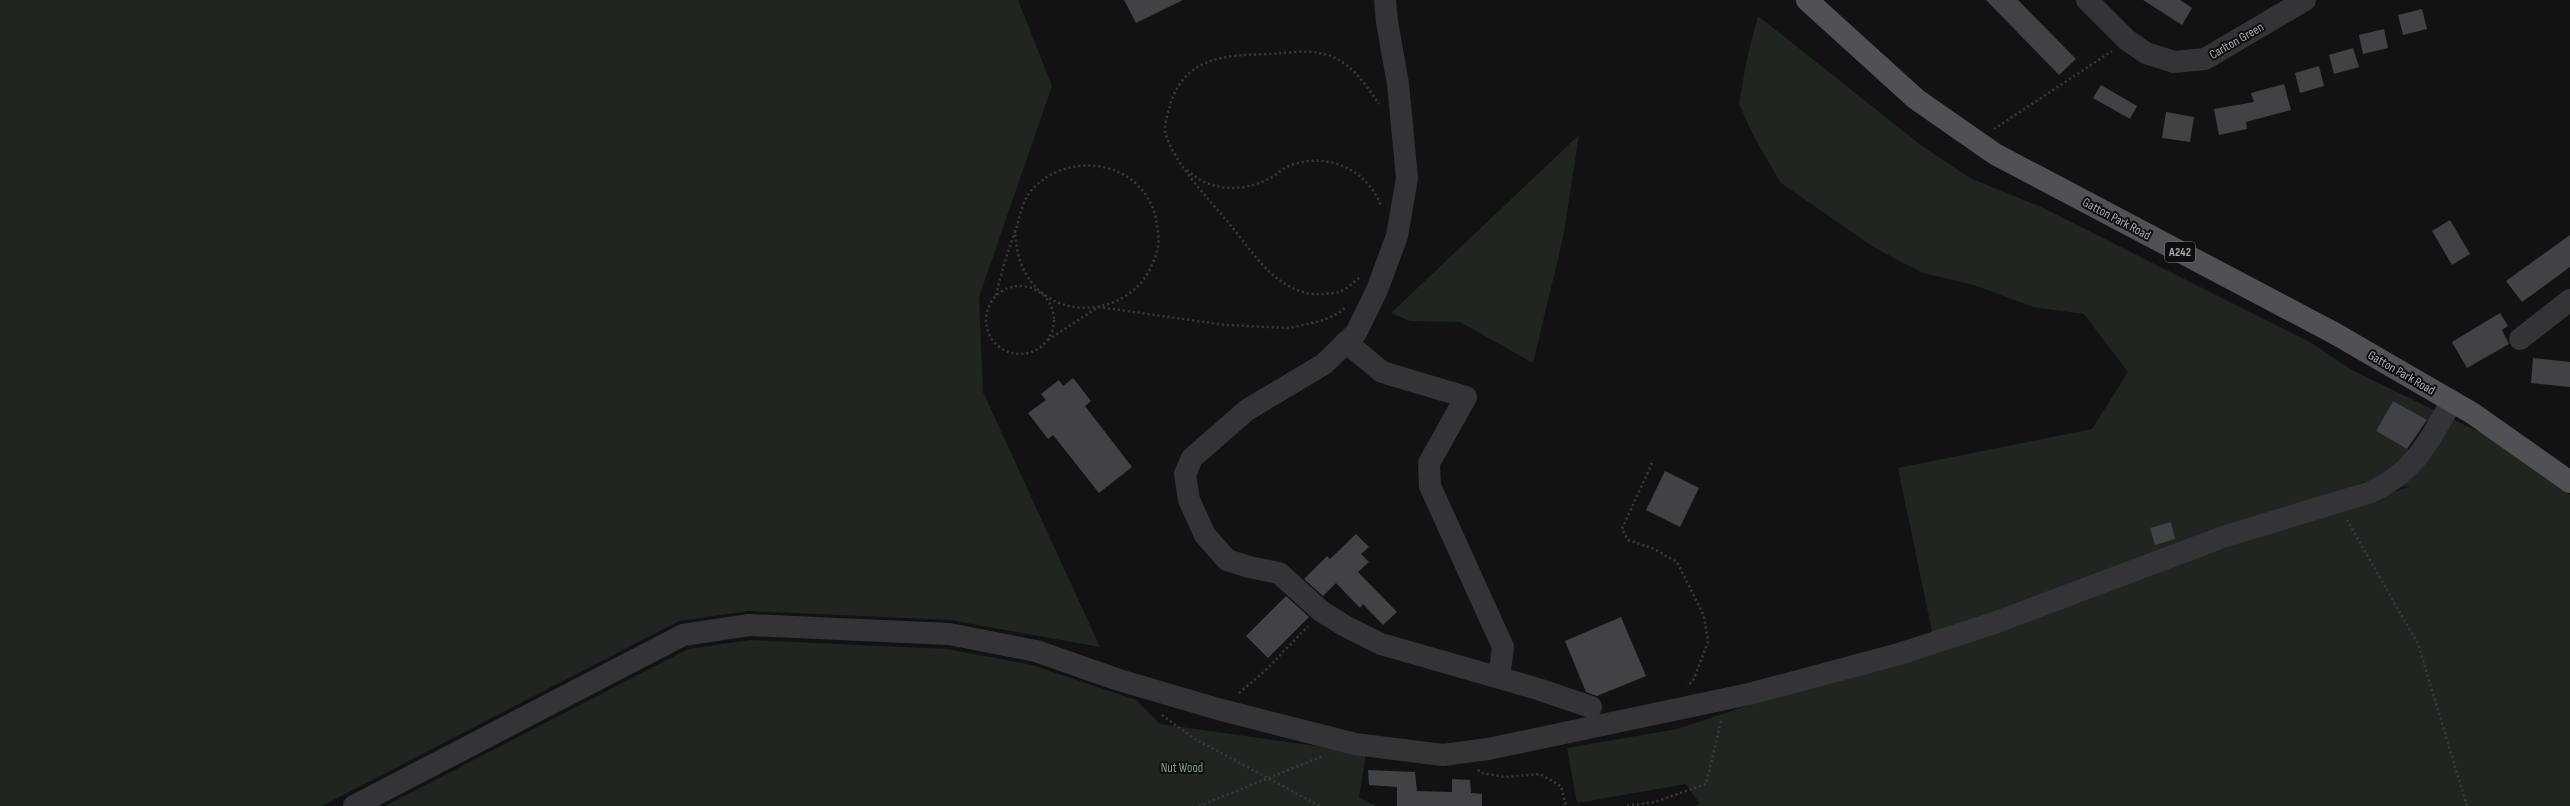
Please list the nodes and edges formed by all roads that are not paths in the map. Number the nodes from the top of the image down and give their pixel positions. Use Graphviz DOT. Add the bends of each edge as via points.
graph roads {
  1 [pos="1386,0"];
  2 [pos="1807,0"];
  3 [pos="2087,0"];
  4 [pos="2305,0"];
  5 [pos="2570,300"];
  6 [pos="2520,339"];
  7 [pos="1346,342"];
  8 [pos="2452,401"];
  9 [pos="2570,482"];
  10 [pos="1499,677"];
  11 [pos="1591,707"];
  12 [pos="354,806"];
  1 -- 7 [label="street" via="1387,22 1398,84 1407,178 1397,236 1377,290 1356,333"];
  2 -- 8 [label="main road, Gatton Park Road / A242" via="1916,100 1995,154 2334,333"];
  3 -- 4 [label="street, Carlton Green" via="2126,40 2146,53 2174,62 2205,59"];
  5 -- 6 [label="street"];
  7 -- 10 [label="street" via="1382,372 1466,397 1429,463 1430,486 1503,647"];
  7 -- 10 [label="street" via="1324,364 1247,410 1192,458 1185,474 1189,500 1205,535 1227,560 1250,568 1279,573 1321,611 1381,644"];
  8 -- 9 [label="main road, Gatton Park Road / A242"];
  8 -- 12 [label="street" via="2423,451 2391,482 2338,502 2222,537 1994,623 1899,654 1727,699 1465,752 1443,755 1355,744 1218,709 1119,680 1036,651 949,634 749,625 683,635"];
  10 -- 11 [label="street"];
}
